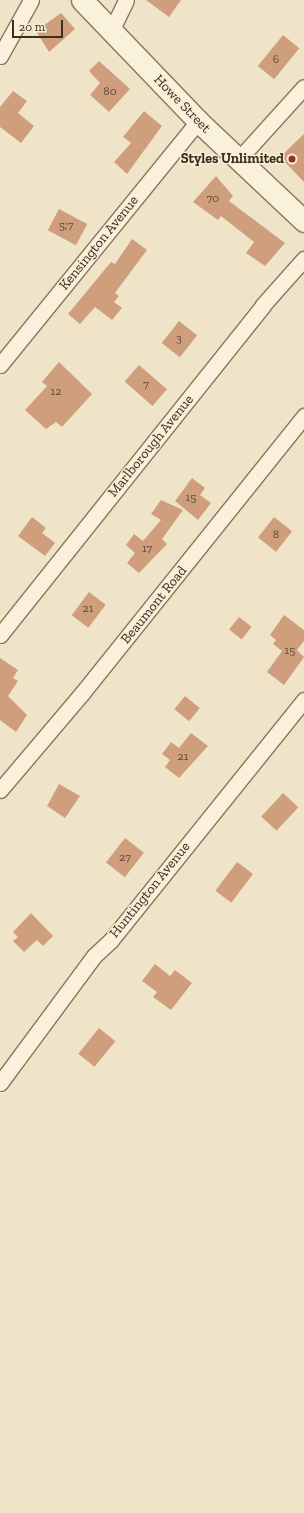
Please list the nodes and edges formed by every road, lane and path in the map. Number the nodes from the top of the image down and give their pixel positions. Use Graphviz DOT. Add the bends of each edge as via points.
graph roads {
  1 [pos="32,0"];
  2 [pos="82,0"];
  3 [pos="126,0"];
  4 [pos="111,31"];
  5 [pos="0,56"];
  6 [pos="304,87"];
  7 [pos="198,121"];
  8 [pos="238,160"];
  9 [pos="304,221"];
  10 [pos="304,260"];
  11 [pos="0,365"];
  12 [pos="304,416"];
  13 [pos="0,635"];
  14 [pos="304,700"];
  15 [pos="0,790"];
  16 [pos="0,1084"];
  1 -- 5 [label="street"];
  2 -- 4 [label="main road, Howe Street"];
  3 -- 4 [label="street"];
  4 -- 7 [label="main road, Howe Street"];
  6 -- 8 [label="street"];
  7 -- 8 [label="main road, Howe Street"];
  7 -- 11 [label="street, Kensington Avenue"];
  8 -- 9 [label="main road, Howe Street"];
  10 -- 13 [label="street, Marlborough Avenue" via="263,305"];
  12 -- 15 [label="street, Beaumont Road" via="88,686"];
  14 -- 16 [label="street, Huntington Avenue" via="112,940 94,956"];
}
